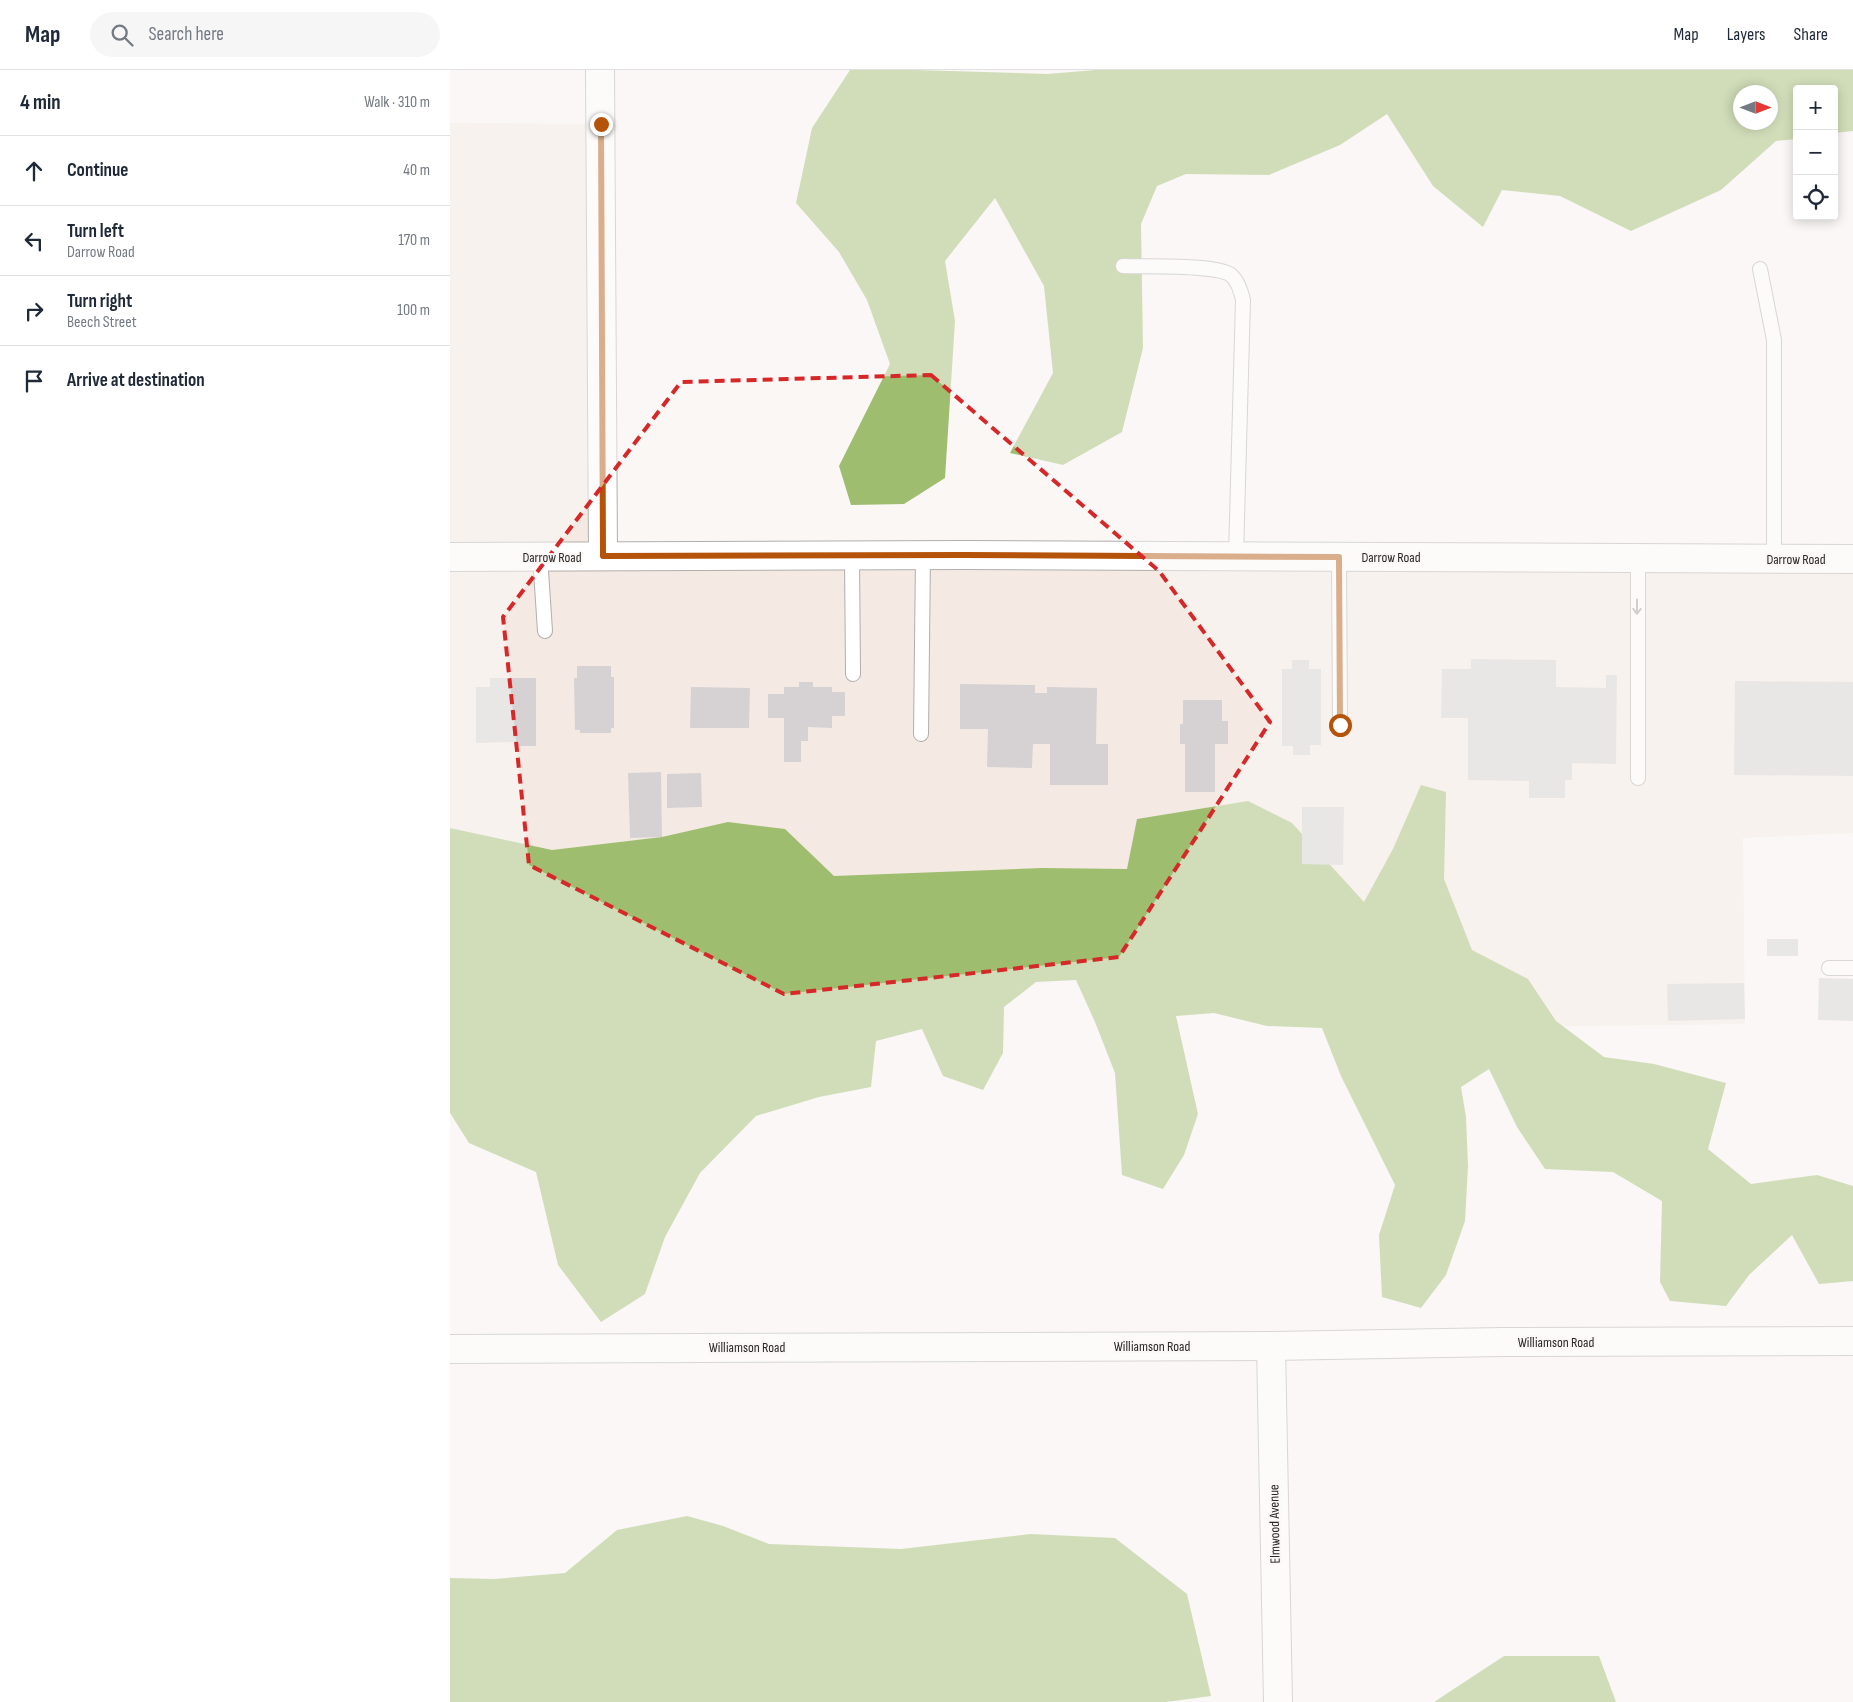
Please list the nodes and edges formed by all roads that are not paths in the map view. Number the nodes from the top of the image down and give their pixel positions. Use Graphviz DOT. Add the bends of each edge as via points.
graph roads {
  1 [pos="600,70"];
  2 [pos="1123,266"];
  3 [pos="1760,269"];
  4 [pos="923,555"];
  5 [pos="540,556"];
  6 [pos="603,556"];
  7 [pos="852,556"];
  8 [pos="1236,556"];
  9 [pos="450,557"];
  10 [pos="1339,557"];
  11 [pos="1638,558"];
  12 [pos="1774,559"];
  13 [pos="1853,559"];
  14 [pos="545,631"];
  15 [pos="853,674"];
  16 [pos="1340,725"];
  17 [pos="921,734"];
  18 [pos="1638,778"];
  19 [pos="1829,968"];
  20 [pos="1853,968"];
  21 [pos="1853,1341"];
  22 [pos="1271,1346"];
  23 [pos="450,1349"];
  24 [pos="1278,1702"];
  1 -- 6 [label="street"];
  2 -- 8 [label="lane" via="1212,269 1232,276 1239,286 1243,300"];
  3 -- 12 [label="lane" via="1774,340"];
  4 -- 7 [label="street, Darrow Road"];
  4 -- 8 [label="street, Darrow Road"];
  4 -- 17 [label="lane"];
  5 -- 6 [label="street, Darrow Road"];
  5 -- 9 [label="street, Darrow Road"];
  5 -- 14 [label="lane"];
  6 -- 7 [label="street, Darrow Road"];
  7 -- 15 [label="lane"];
  8 -- 10 [label="street, Darrow Road"];
  10 -- 11 [label="street, Darrow Road"];
  10 -- 16 [label="lane"];
  11 -- 12 [label="street, Darrow Road"];
  11 -- 18 [label="lane, one-way"];
  12 -- 13 [label="street, Darrow Road"];
  19 -- 20 [label="lane"];
  21 -- 22 [label="street, Williamson Road"];
  22 -- 23 [label="street, Williamson Road"];
  22 -- 24 [label="street, Elmwood Avenue"];
}
